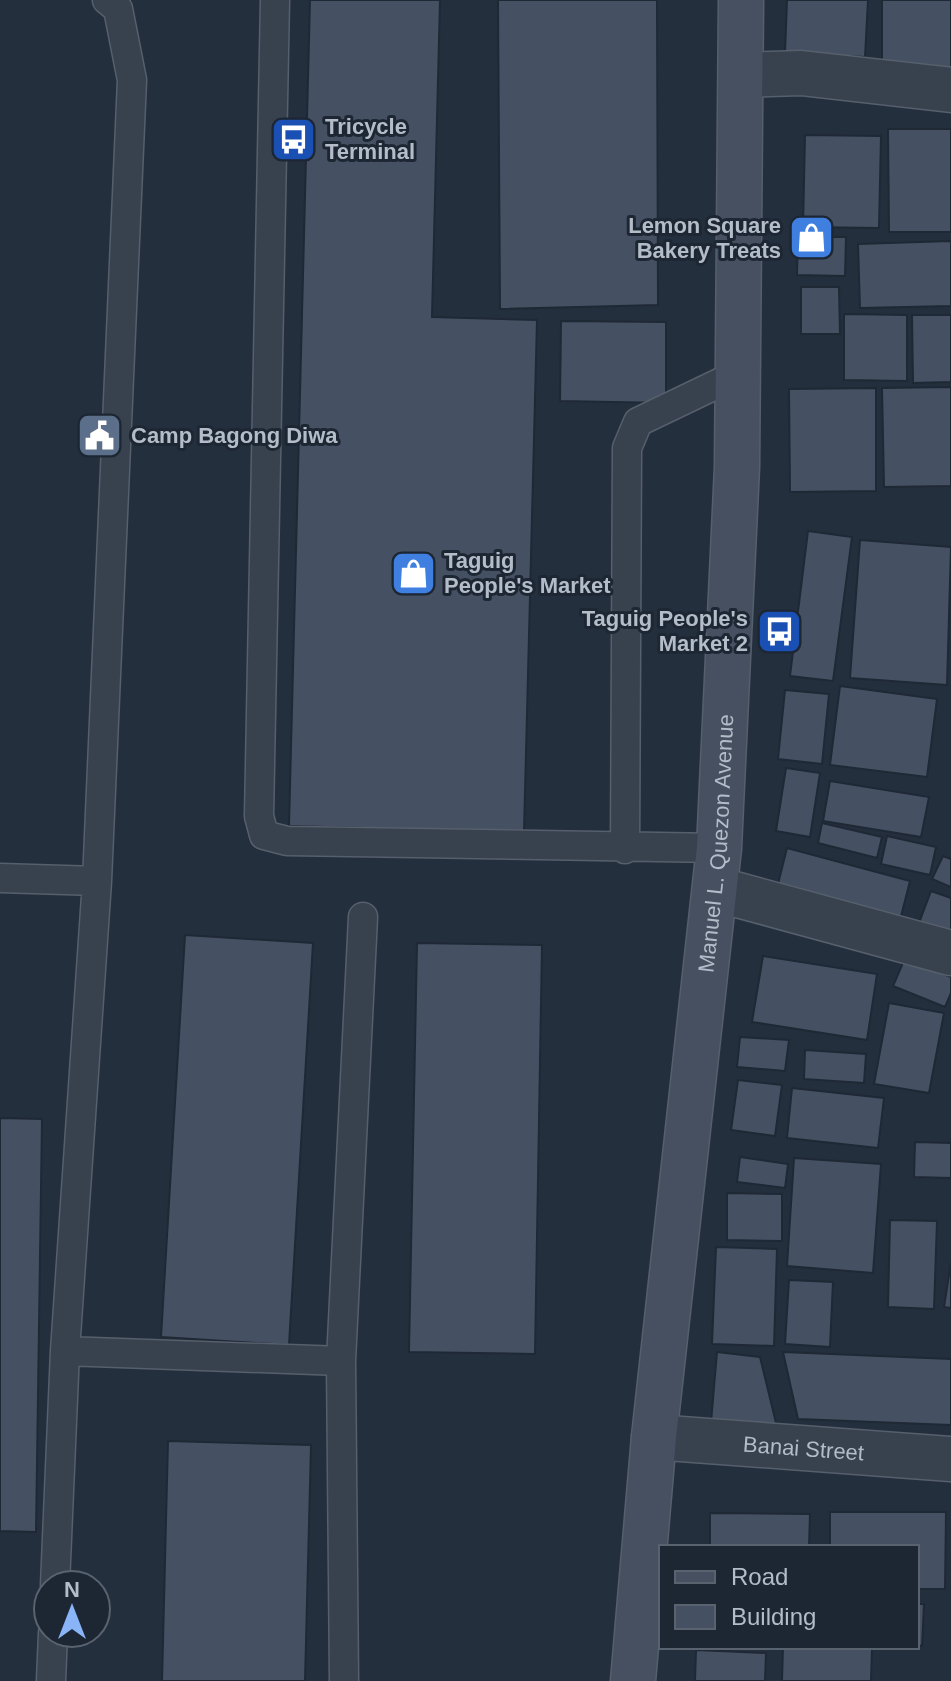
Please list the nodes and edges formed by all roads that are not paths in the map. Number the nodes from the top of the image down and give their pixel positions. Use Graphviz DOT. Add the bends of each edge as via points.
graph roads {
  1 [pos="107,0"];
  2 [pos="275,0"];
  3 [pos="741,0"];
  4 [pos="741,75"];
  5 [pos="951,90"];
  6 [pos="738,374"];
  7 [pos="625,849"];
  8 [pos="717,869"];
  9 [pos="0,878"];
  10 [pos="97,881"];
  11 [pos="363,917"];
  12 [pos="951,953"];
  13 [pos="65,1351"];
  14 [pos="341,1361"];
  15 [pos="654,1437"];
  16 [pos="951,1459"];
  17 [pos="56,1569"];
  18 [pos="52,1649"];
  19 [pos="51,1681"];
  20 [pos="344,1681"];
  21 [pos="633,1681"];
  1 -- 10 [label="lane" via="118,9 132,80"];
  2 -- 7 [label="lane" via="259,816 264,835 287,841"];
  3 -- 4 [label="main road, Manuel L. Quezon Avenue"];
  4 -- 5 [label="street" via="801,73"];
  4 -- 6 [label="main road, Manuel L. Quezon Avenue"];
  6 -- 7 [label="lane" via="638,422 627,448"];
  6 -- 8 [label="main road, Manuel L. Quezon Avenue"];
  7 -- 8 [label="lane"];
  8 -- 12 [label="street"];
  8 -- 15 [label="main road, Manuel L. Quezon Avenue"];
  9 -- 10 [label="lane"];
  10 -- 13 [label="lane"];
  11 -- 14 [label="lane"];
  13 -- 14 [label="lane"];
  13 -- 17 [label="lane"];
  14 -- 20 [label="lane"];
  15 -- 16 [label="street, Banai Street"];
  15 -- 21 [label="main road, Manuel L. Quezon Avenue"];
  18 -- 19 [label="lane"];
}
